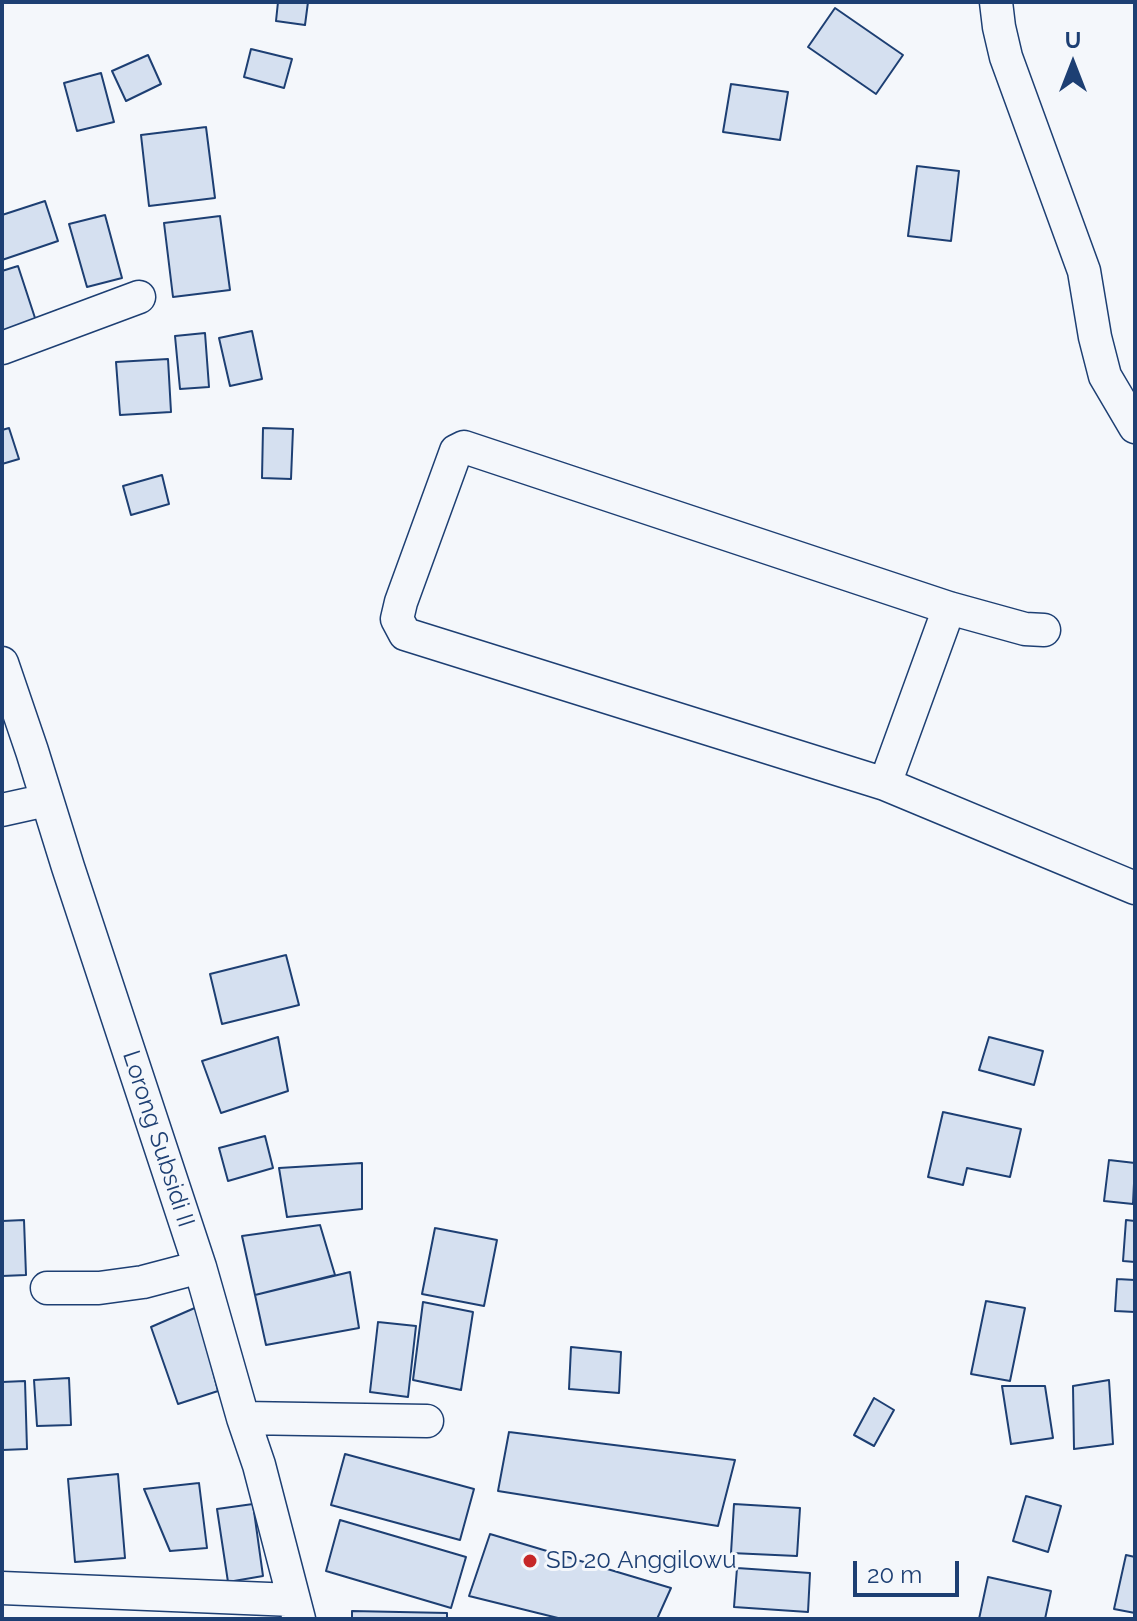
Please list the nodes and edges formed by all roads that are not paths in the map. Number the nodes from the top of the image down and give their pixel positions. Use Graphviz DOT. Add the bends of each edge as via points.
graph roads {
  1 [pos="996,2"];
  2 [pos="139,297"];
  3 [pos="2,348"];
  4 [pos="1135,427"];
  5 [pos="949,608"];
  6 [pos="1044,630"];
  7 [pos="2,663"];
  8 [pos="885,784"];
  9 [pos="47,800"];
  10 [pos="2,810"];
  11 [pos="1135,888"];
  12 [pos="200,1267"];
  13 [pos="47,1288"];
  14 [pos="243,1418"];
  15 [pos="427,1421"];
  16 [pos="2,1588"];
  17 [pos="296,1609"];
  1 -- 4 [label="street" via="1006,57 1084,271 1105,376"];
  2 -- 3 [label="street"];
  5 -- 6 [label="street"];
  5 -- 8 [label="street"];
  5 -- 8 [label="street" via="464,447 456,451 401,602 397,619 405,634"];
  7 -- 9 [label="street, Lorong Subsidi II"];
  8 -- 11 [label="street"];
  9 -- 10 [label="street"];
  9 -- 12 [label="street, Lorong Subsidi II"];
  12 -- 13 [label="street" via="143,1282"];
  12 -- 14 [label="street, Lorong Subsidi II"];
  14 -- 15 [label="street"];
  14 -- 17 [label="street, Lorong Subsidi II"];
  16 -- 17 [label="street"];
}
